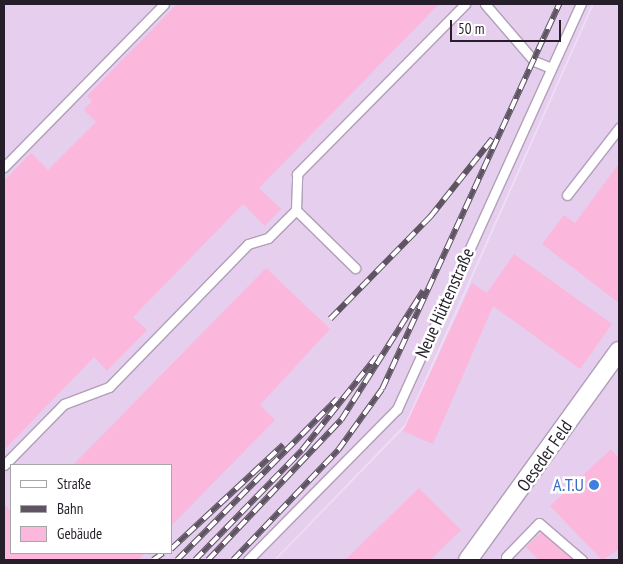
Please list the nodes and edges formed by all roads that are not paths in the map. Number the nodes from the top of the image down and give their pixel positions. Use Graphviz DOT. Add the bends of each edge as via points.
graph roads {
  1 [pos="164,4"];
  2 [pos="465,4"];
  3 [pos="485,4"];
  4 [pos="581,4"];
  5 [pos="551,68"];
  6 [pos="619,128"];
  7 [pos="4,166"];
  8 [pos="567,195"];
  9 [pos="296,210"];
  10 [pos="355,268"];
  11 [pos="619,351"];
  12 [pos="4,465"];
  13 [pos="506,556"];
  14 [pos="248,560"];
  15 [pos="468,560"];
  16 [pos="582,560"];
  1 -- 7 [label="lane"];
  2 -- 9 [label="lane" via="297,174"];
  3 -- 5 [label="lane" via="534,61"];
  4 -- 5 [label="lane, Neue Hüttenstraße"];
  5 -- 14 [label="lane, Neue Hüttenstraße" via="397,409"];
  6 -- 8 [label="lane"];
  9 -- 10 [label="lane"];
  9 -- 12 [label="lane" via="268,238 248,244 109,387 64,404"];
  11 -- 15 [label="street, Oeseder Feld"];
  13 -- 16 [label="lane" via="539,523"];
}
